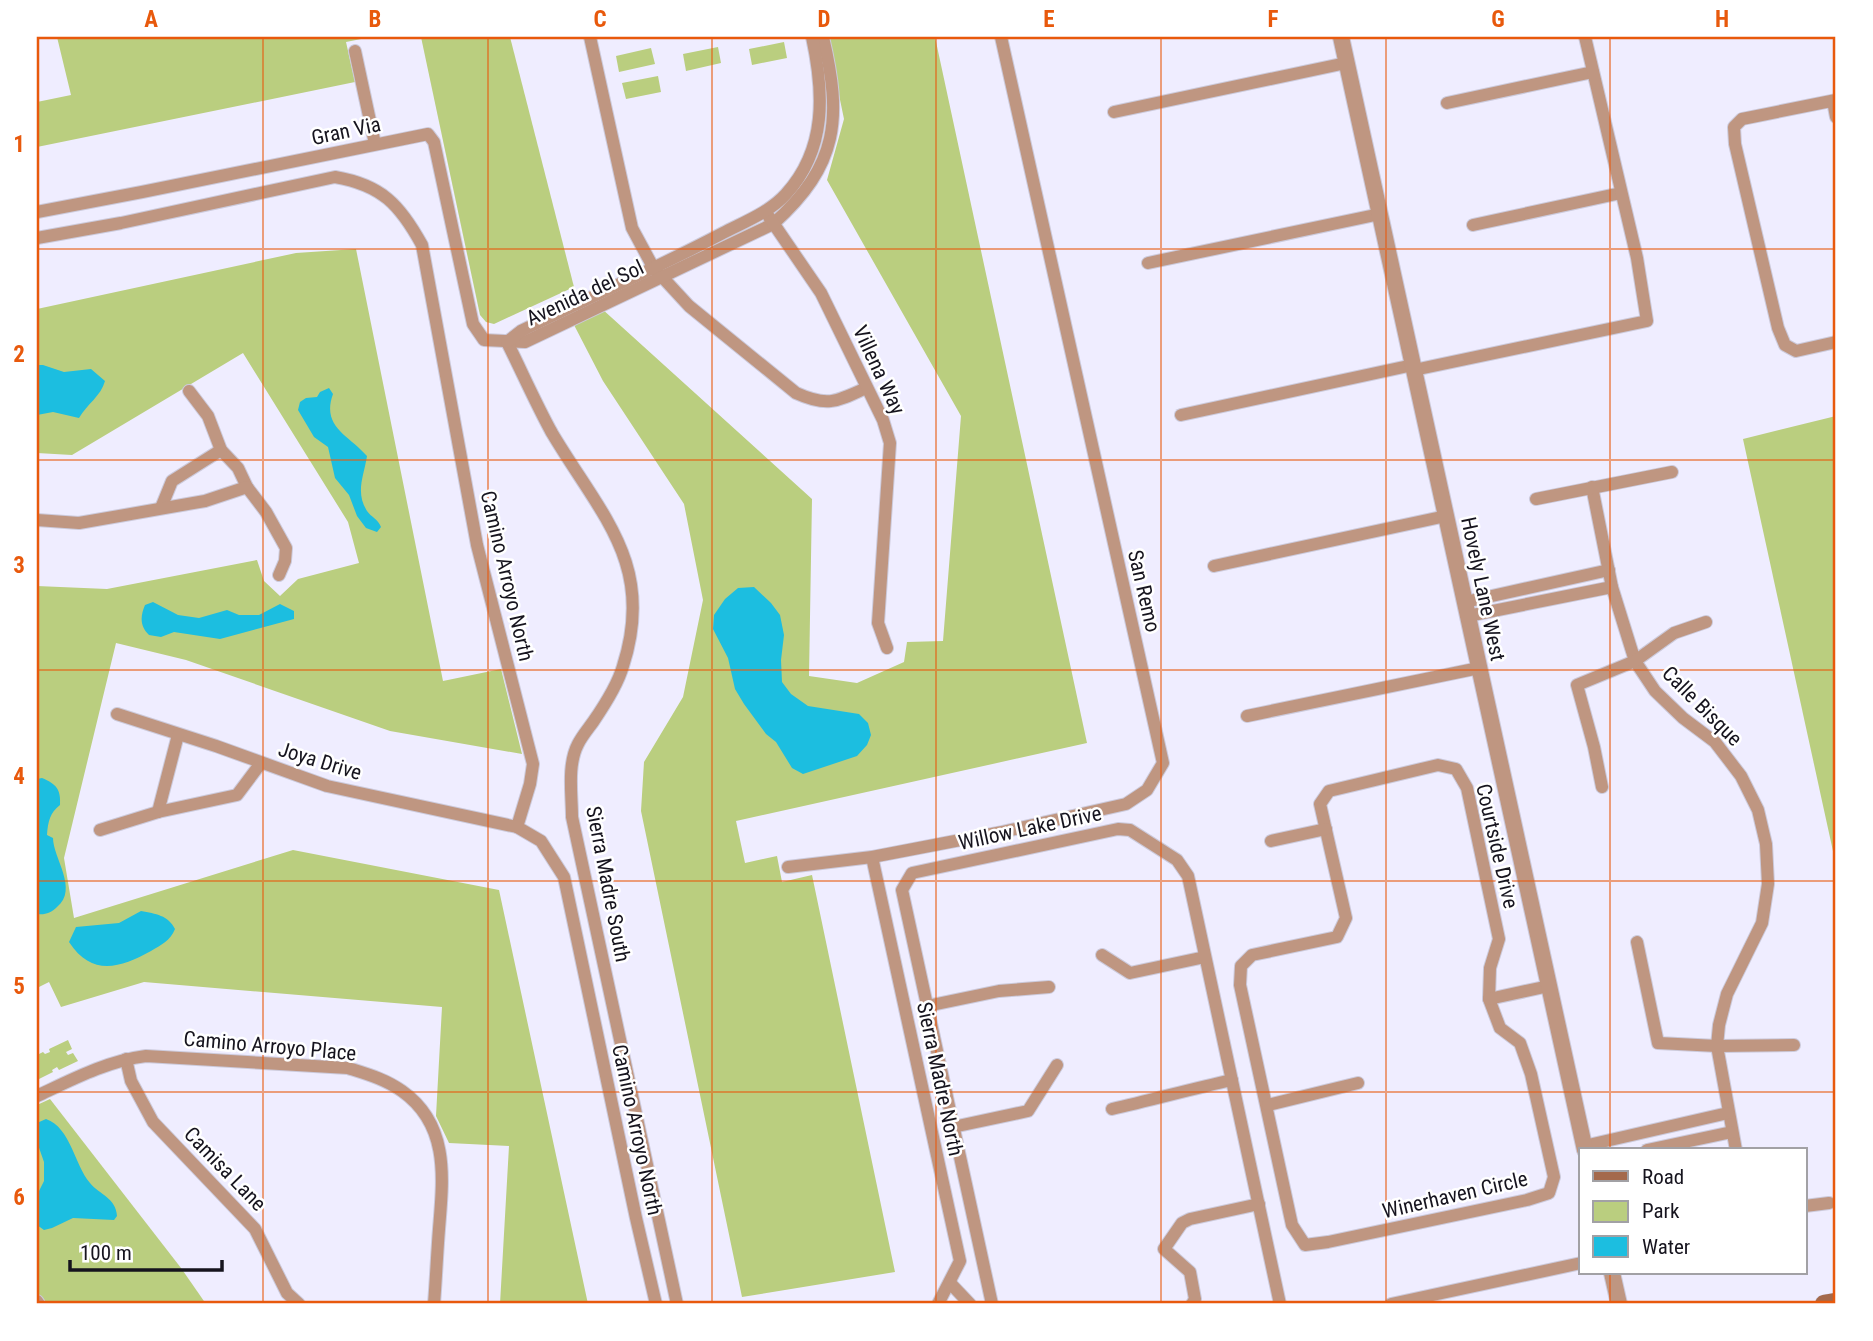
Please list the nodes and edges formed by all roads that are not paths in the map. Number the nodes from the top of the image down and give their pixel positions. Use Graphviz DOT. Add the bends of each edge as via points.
graph roads {
  1 [pos="590,37"];
  2 [pos="812,37"];
  3 [pos="823,37"];
  4 [pos="1002,37"];
  5 [pos="1341,37"];
  6 [pos="1585,37"];
  7 [pos="355,51"];
  8 [pos="1346,63"];
  9 [pos="1594,72"];
  10 [pos="1835,101"];
  11 [pos="1447,103"];
  12 [pos="1114,112"];
  13 [pos="1836,117"];
  14 [pos="375,144"];
  15 [pos="1621,193"];
  16 [pos="765,211"];
  17 [pos="37,212"];
  18 [pos="1380,214"];
  19 [pos="774,224"];
  20 [pos="1473,225"];
  21 [pos="37,239"];
  22 [pos="1148,263"];
  23 [pos="653,267"];
  24 [pos="663,278"];
  25 [pos="507,342"];
  26 [pos="1836,342"];
  27 [pos="1413,367"];
  28 [pos="866,388"];
  29 [pos="190,391"];
  30 [pos="1181,415"];
  31 [pos="221,450"];
  32 [pos="1672,472"];
  33 [pos="247,487"];
  34 [pos="1592,487"];
  35 [pos="1536,499"];
  36 [pos="161,508"];
  37 [pos="1446,516"];
  38 [pos="37,520"];
  39 [pos="1214,566"];
  40 [pos="1609,570"];
  41 [pos="279,575"];
  42 [pos="1559,580"];
  43 [pos="1612,587"];
  44 [pos="1563,597"];
  45 [pos="1466,609"];
  46 [pos="1706,622"];
  47 [pos="887,648"];
  48 [pos="1635,660"];
  49 [pos="1479,668"];
  50 [pos="117,714"];
  51 [pos="1247,716"];
  52 [pos="178,735"];
  53 [pos="261,763"];
  54 [pos="1602,787"];
  55 [pos="158,812"];
  56 [pos="517,827"];
  57 [pos="1326,829"];
  58 [pos="100,830"];
  59 [pos="1271,841"];
  60 [pos="872,857"];
  61 [pos="788,867"];
  62 [pos="1637,942"];
  63 [pos="1102,955"];
  64 [pos="1205,957"];
  65 [pos="1549,985"];
  66 [pos="1049,987"];
  67 [pos="1489,999"];
  68 [pos="927,1006"];
  69 [pos="1794,1045"];
  70 [pos="1717,1046"];
  71 [pos="126,1059"];
  72 [pos="1057,1066"];
  73 [pos="1232,1080"];
  74 [pos="1358,1083"];
  75 [pos="37,1096"];
  76 [pos="1268,1105"];
  77 [pos="1112,1109"];
  78 [pos="1728,1113"];
  79 [pos="1679,1124"];
  80 [pos="953,1127"];
  81 [pos="1732,1132"];
  82 [pos="1684,1142"];
  83 [pos="1585,1148"];
  84 [pos="1656,1148"];
  85 [pos="1736,1148"];
  86 [pos="1829,1203"];
  87 [pos="1259,1204"];
  88 [pos="1806,1206"];
  89 [pos="1579,1263"];
  90 [pos="1612,1274"];
  91 [pos="950,1283"];
  92 [pos="1836,1302"];
  93 [pos="299,1304"];
  94 [pos="434,1304"];
  95 [pos="656,1304"];
  96 [pos="677,1304"];
  97 [pos="938,1304"];
  98 [pos="970,1304"];
  99 [pos="992,1304"];
  100 [pos="1192,1304"];
  101 [pos="1280,1304"];
  102 [pos="1391,1304"];
  103 [pos="1619,1304"];
  104 [pos="1824,1304"];
  1 -- 23 [label="street" via="632,228"];
  2 -- 16 [label="street, Avenida del Sol" via="822,105 816,138 786,194"];
  3 -- 19 [label="street, Avenida del Sol" via="834,83 832,137 818,173"];
  4 -- 60 [label="street, San Remo" via="1163,763 1147,790 1126,804"];
  5 -- 8 [label="street, Hovely Lane West"];
  6 -- 9 [label="street"];
  7 -- 14 [label="street"];
  8 -- 12 [label="street"];
  8 -- 18 [label="street, Hovely Lane West"];
  9 -- 11 [label="street"];
  9 -- 15 [label="street"];
  10 -- 13 [label="street"];
  10 -- 26 [label="street" via="1742,119 1734,127 1774,315 1785,345 1796,351"];
  14 -- 17 [label="street, Gran Via"];
  14 -- 25 [label="street, Gran Via" via="428,134 434,142 473,324 484,340"];
  15 -- 20 [label="street"];
  15 -- 27 [label="street" via="1647,321"];
  16 -- 19 [label="street, Villena Way"];
  16 -- 23 [label="street, Avenida del Sol"];
  18 -- 22 [label="street"];
  18 -- 27 [label="street, Hovely Lane West"];
  19 -- 24 [label="street, Avenida del Sol"];
  19 -- 28 [label="street, Villena Way" via="821,293"];
  21 -- 56 [label="street, Camino Arroyo North" via="335,177 355,180 383,194 404,214 422,245 477,545 533,764"];
  23 -- 24 [label="street"];
  23 -- 25 [label="street, Avenida del Sol"];
  24 -- 25 [label="street, Avenida del Sol" via="525,342"];
  24 -- 28 [label="street" via="689,306 796,393 816,402 839,400"];
  25 -- 96 [label="street, Sierra Madre South" via="551,431 620,543 630,570 634,597 631,635 623,668 577,745 571,777 572,817"];
  27 -- 30 [label="street"];
  27 -- 37 [label="street, Hovely Lane West"];
  28 -- 47 [label="street, Villena Way" via="890,443 877,622"];
  29 -- 31 [label="street" via="208,416"];
  31 -- 33 [label="street" via="238,468"];
  31 -- 36 [label="street" via="172,481"];
  32 -- 34 [label="street"];
  33 -- 36 [label="street" via="205,501"];
  33 -- 41 [label="street" via="286,548"];
  34 -- 35 [label="street"];
  34 -- 40 [label="street, Calle Bisque"];
  36 -- 38 [label="street" via="79,523"];
  37 -- 39 [label="street"];
  37 -- 45 [label="street, Hovely Lane West"];
  40 -- 42 [label="street"];
  40 -- 43 [label="street, Calle Bisque"];
  42 -- 44 [label="street"];
  42 -- 45 [label="street"];
  43 -- 44 [label="street"];
  43 -- 48 [label="street, Calle Bisque"];
  44 -- 45 [label="street"];
  45 -- 49 [label="street, Hovely Lane West"];
  46 -- 48 [label="street" via="1675,633"];
  48 -- 54 [label="street" via="1577,685"];
  48 -- 70 [label="street, Calle Bisque" via="1655,691 1715,742 1741,776 1758,810 1766,844 1768,884 1762,923 1727,994"];
  49 -- 51 [label="street"];
  49 -- 65 [label="street, Hovely Lane West"];
  50 -- 52 [label="street, Joya Drive"];
  52 -- 53 [label="street, Joya Drive"];
  52 -- 55 [label="street"];
  53 -- 55 [label="street" via="237,795"];
  53 -- 56 [label="street, Joya Drive" via="327,786"];
  55 -- 58 [label="street"];
  56 -- 95 [label="street, Camino Arroyo North" via="541,841 565,877"];
  57 -- 59 [label="street"];
  57 -- 67 [label="street, Courtside Drive" via="1320,804 1329,791 1438,765 1456,769 1467,788 1499,939 1489,968"];
  57 -- 76 [label="street, Courtside Drive" via="1346,918 1337,937 1252,956 1241,966 1240,985"];
  60 -- 61 [label="street, San Remo"];
  60 -- 91 [label="street, Sierra Madre North" via="960,1261"];
  62 -- 70 [label="street" via="1658,1043"];
  63 -- 64 [label="street" via="1130,973"];
  64 -- 68 [label="street, Willow Lake Drive" via="1184,868 1130,830 1118,829 912,873 902,890"];
  64 -- 73 [label="street, Willow Lake Drive"];
  65 -- 67 [label="street"];
  65 -- 83 [label="street, Hovely Lane West"];
  66 -- 68 [label="street" via="999,991"];
  67 -- 76 [label="street, Winerhaven Circle" via="1500,1028 1520,1043 1531,1074 1554,1177 1549,1193 1305,1245 1292,1225"];
  68 -- 80 [label="street, Willow Lake Drive"];
  69 -- 70 [label="street"];
  70 -- 78 [label="street, Calle Bisque"];
  71 -- 75 [label="street, Camino Arroyo Place"];
  71 -- 93 [label="street, Camisa Lane" via="131,1081 153,1122 256,1228 287,1293"];
  71 -- 94 [label="street, Camino Arroyo Place" via="168,1056 348,1068 404,1092 425,1114 439,1141 444,1172"];
  72 -- 80 [label="street" via="1028,1111"];
  73 -- 77 [label="street"];
  73 -- 87 [label="street, Willow Lake Drive"];
  74 -- 76 [label="street"];
  78 -- 79 [label="street"];
  78 -- 81 [label="street, Calle Bisque"];
  79 -- 82 [label="street"];
  79 -- 83 [label="street"];
  80 -- 99 [label="street, Willow Lake Drive"];
  81 -- 82 [label="street"];
  81 -- 85 [label="street, Calle Bisque"];
  82 -- 84 [label="street"];
  86 -- 88 [label="street"];
  87 -- 100 [label="street" via="1190,1219 1170,1240 1164,1249 1190,1272"];
  87 -- 101 [label="street, Willow Lake Drive"];
  89 -- 102 [label="street"];
  90 -- 103 [label="street"];
  91 -- 97 [label="street, Sierra Madre North"];
  91 -- 98 [label="street"];
  92 -- 104 [label="main road"];
}
